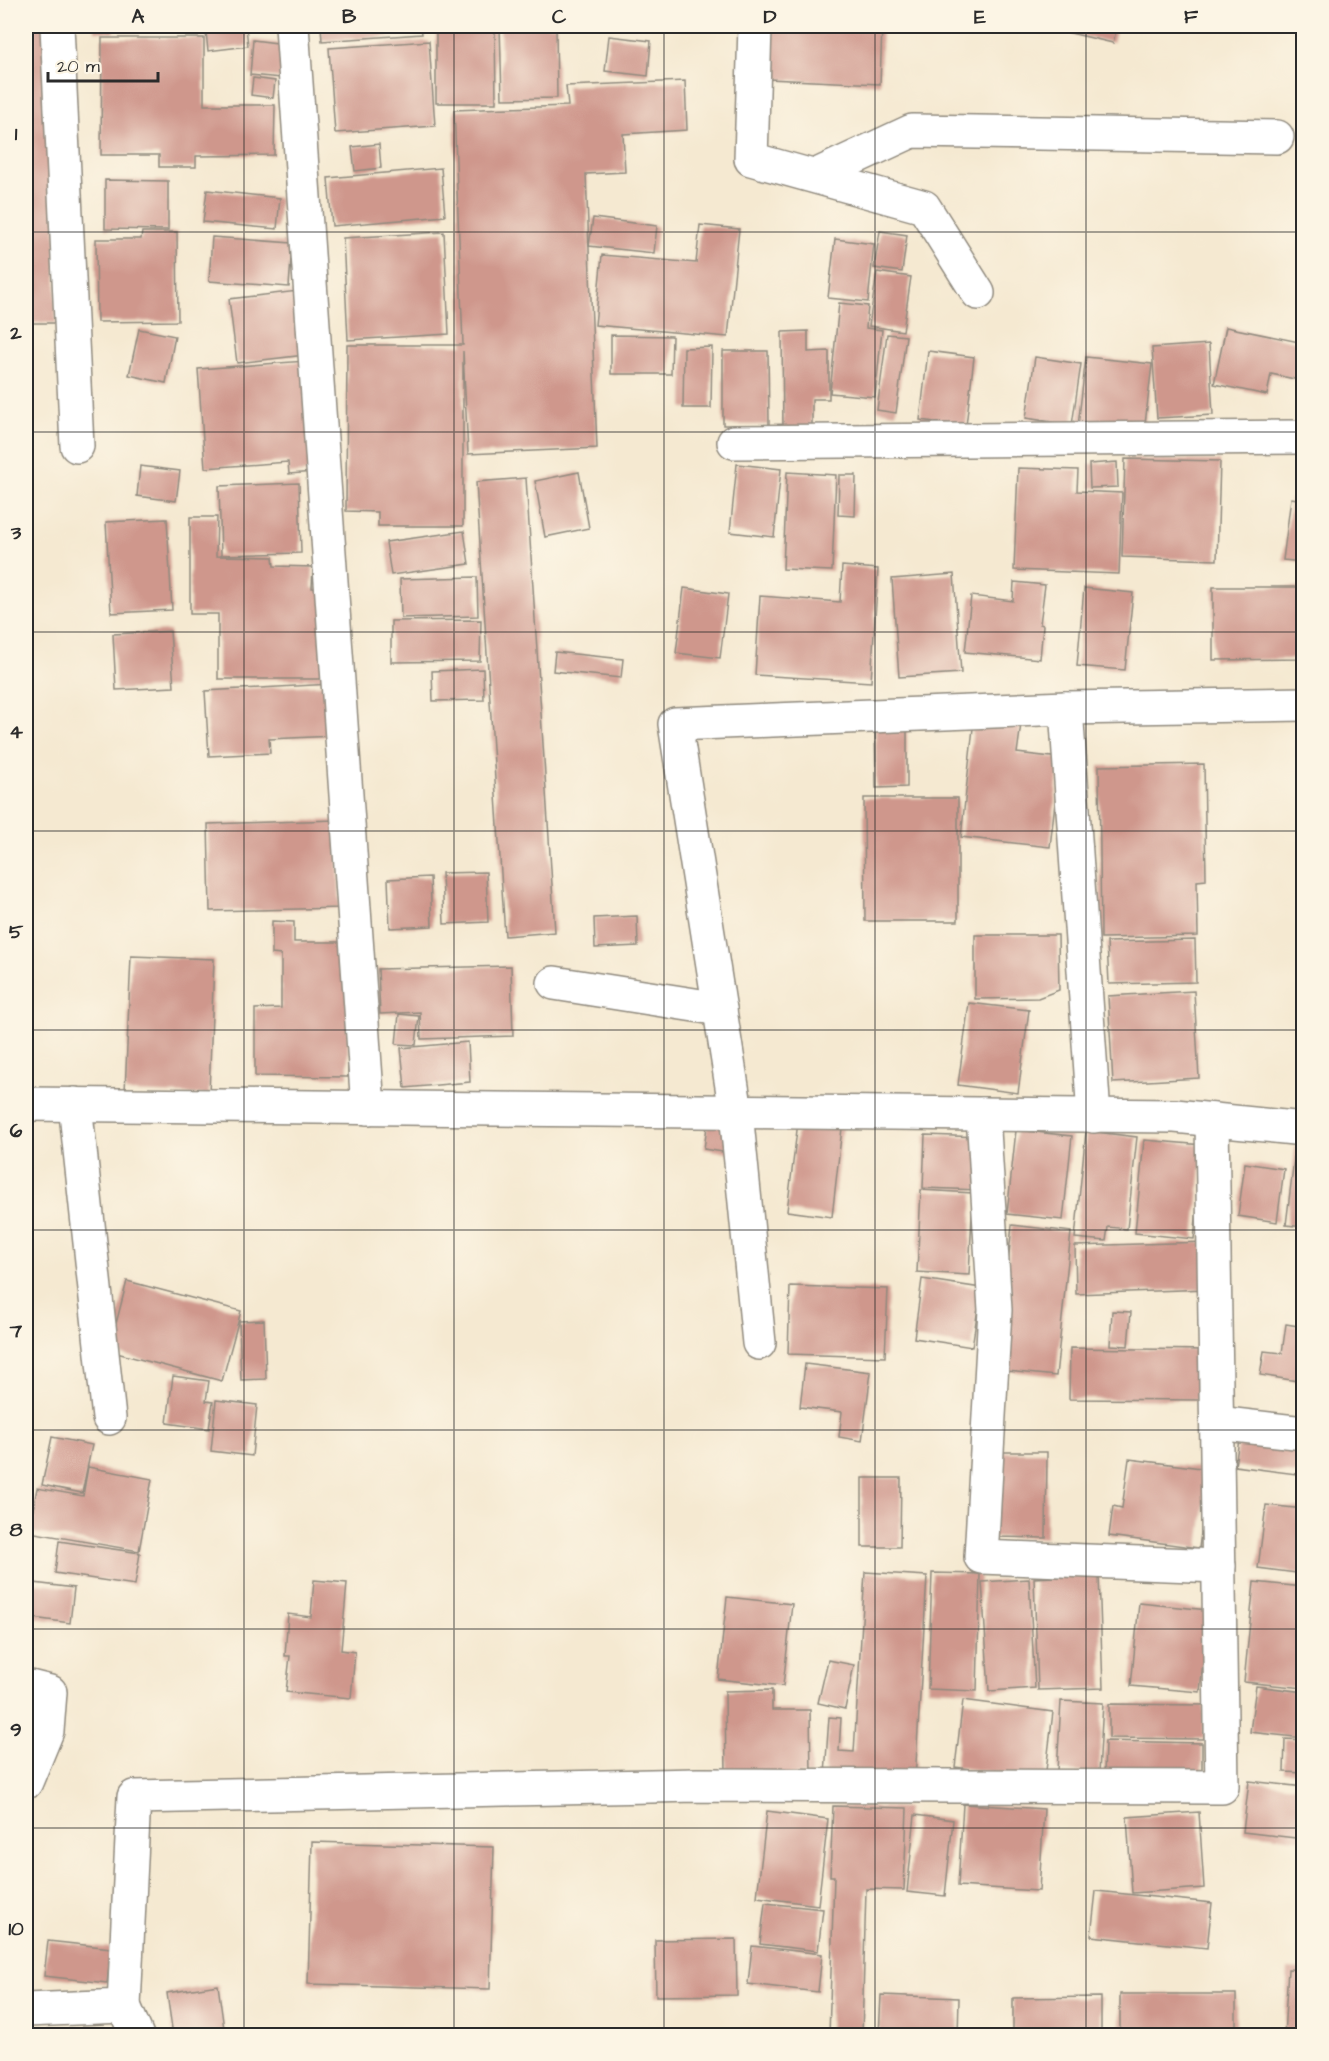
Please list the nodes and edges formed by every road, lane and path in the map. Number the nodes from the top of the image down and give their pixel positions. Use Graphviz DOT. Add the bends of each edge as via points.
graph roads {
  1 [pos="57,26"];
  2 [pos="292,26"];
  3 [pos="755,26"];
  4 [pos="1276,137"];
  5 [pos="815,176"];
  6 [pos="978,293"];
  7 [pos="1304,437"];
  8 [pos="734,441"];
  9 [pos="77,446"];
  10 [pos="1304,704"];
  11 [pos="1066,708"];
  12 [pos="554,983"];
  13 [pos="720,1009"];
  14 [pos="26,1104"];
  15 [pos="75,1104"];
  16 [pos="369,1108"];
  17 [pos="736,1112"];
  18 [pos="983,1114"];
  19 [pos="1094,1116"];
  20 [pos="1212,1120"];
  21 [pos="1304,1128"];
  22 [pos="759,1343"];
  23 [pos="109,1418"];
  24 [pos="1217,1423"];
  25 [pos="1304,1433"];
  26 [pos="1219,1566"];
  27 [pos="26,1686"];
  28 [pos="26,1782"];
  29 [pos="124,2006"];
  30 [pos="26,2010"];
  31 [pos="137,2036"];
  1 -- 9 [label="street"];
  2 -- 16 [label="street"];
  3 -- 5 [label="street" via="751,159"];
  4 -- 5 [label="street" via="912,131"];
  5 -- 6 [label="street" via="924,207"];
  7 -- 8 [label="street"];
  10 -- 11 [label="street"];
  11 -- 13 [label="street" via="675,724"];
  11 -- 19 [label="street"];
  12 -- 13 [label="street"];
  13 -- 17 [label="street"];
  14 -- 15 [label="street"];
  15 -- 16 [label="street"];
  15 -- 23 [label="street"];
  16 -- 17 [label="street"];
  17 -- 18 [label="street"];
  17 -- 22 [label="street"];
  18 -- 19 [label="street"];
  18 -- 26 [label="street" via="995,1310 981,1557"];
  19 -- 20 [label="street"];
  20 -- 21 [label="street"];
  20 -- 24 [label="street"];
  24 -- 25 [label="street"];
  24 -- 26 [label="street"];
  26 -- 29 [label="street" via="1222,1787 697,1785 134,1797"];
  27 -- 28 [label="street" via="50,1692 48,1731"];
  29 -- 30 [label="street"];
  29 -- 31 [label="street"];
}
